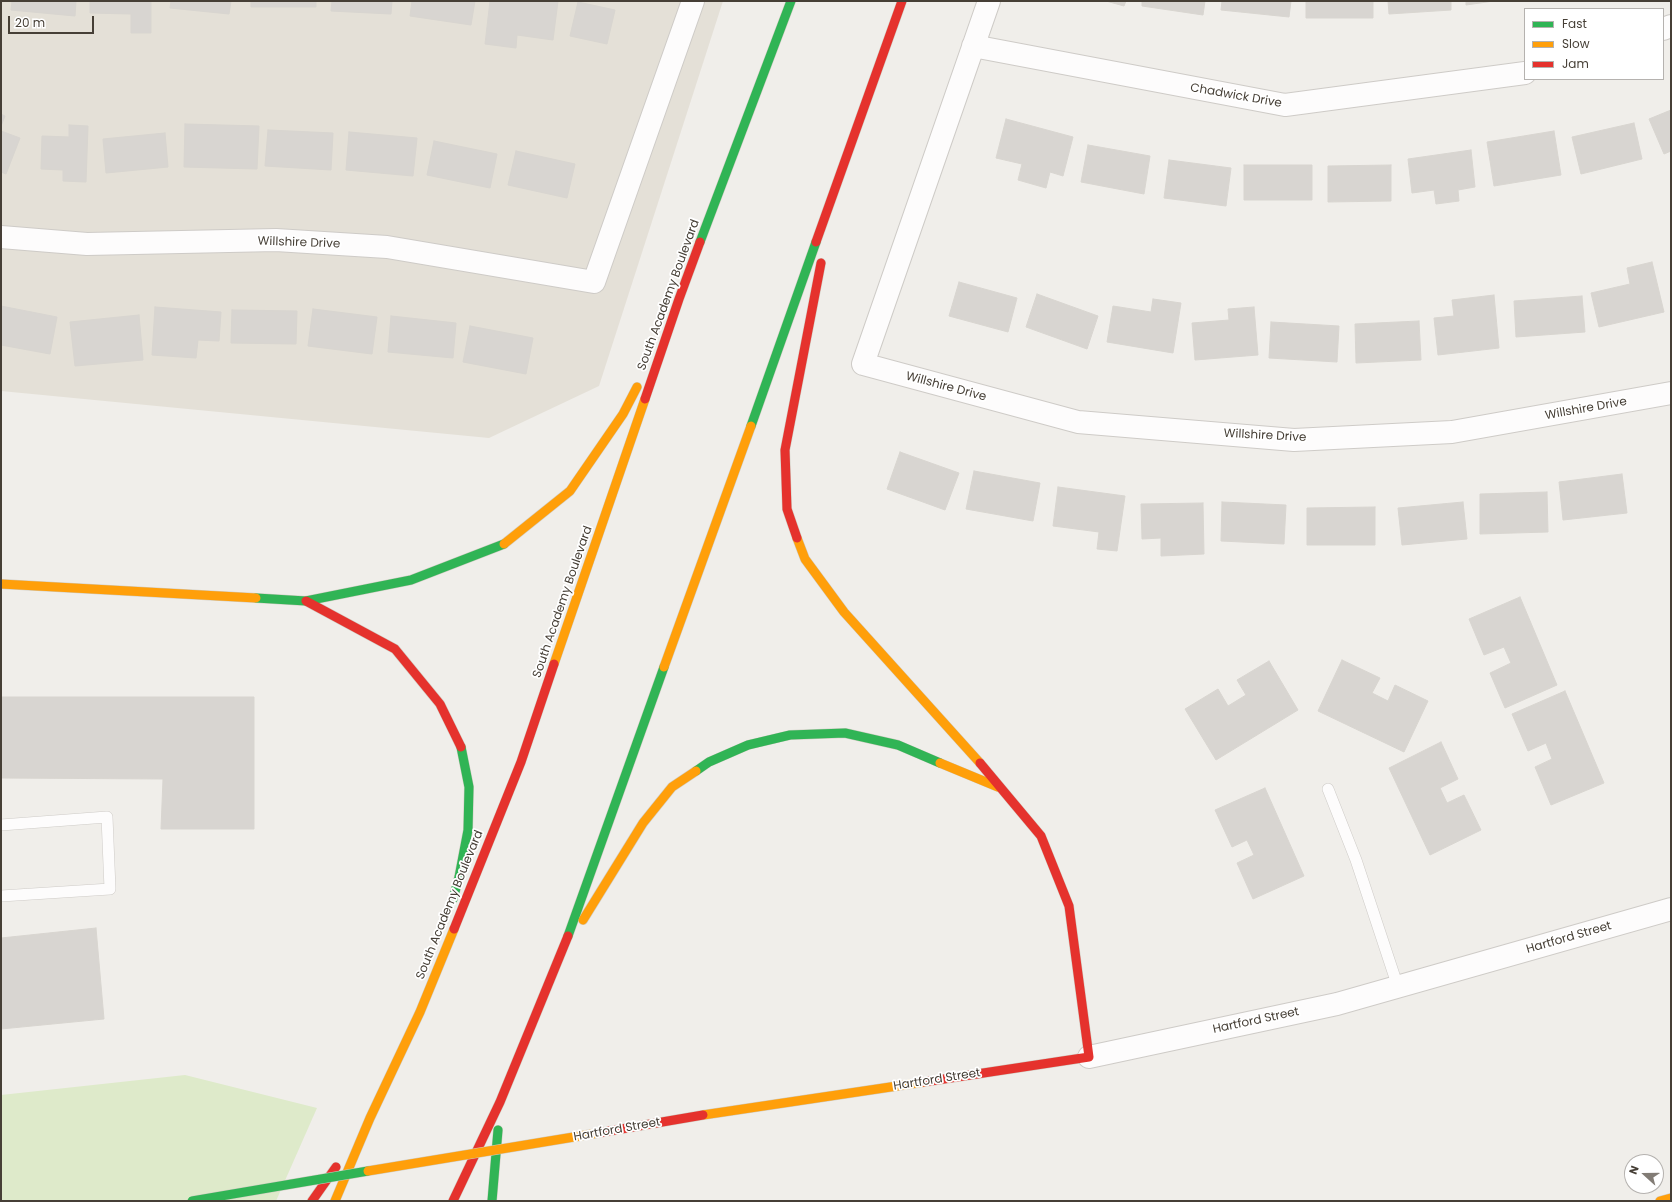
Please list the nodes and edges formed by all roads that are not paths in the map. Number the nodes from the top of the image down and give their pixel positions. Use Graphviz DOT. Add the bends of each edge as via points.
graph roads {
  1 [pos="693,1"];
  2 [pos="791,1"];
  3 [pos="902,1"];
  4 [pos="989,1"];
  5 [pos="973,46"];
  6 [pos="1524,73"];
  7 [pos="834,192"];
  8 [pos="1,236"];
  9 [pos="679,299"];
  10 [pos="1670,396"];
  11 [pos="1,584"];
  12 [pos="306,601"];
  13 [pos="1003,789"];
  14 [pos="1328,789"];
  15 [pos="1,825"];
  16 [pos="1,896"];
  17 [pos="450,907"];
  18 [pos="1671,909"];
  19 [pos="444,929"];
  20 [pos="559,960"];
  21 [pos="1398,987"];
  22 [pos="420,1012"];
  23 [pos="1089,1057"];
  24 [pos="500,1102"];
  25 [pos="370,1118"];
  26 [pos="1671,1198"];
  27 [pos="192,1201"];
  28 [pos="312,1201"];
  29 [pos="335,1201"];
  30 [pos="453,1201"];
  31 [pos="492,1201"];
  32 [pos="1660,1201"];
  1 -- 8 [label="street, Willshire Drive" via="594,282 387,247 276,240 87,244"];
  2 -- 9 [label="main road, South Academy Boulevard"];
  3 -- 7 [label="main road"];
  4 -- 5 [label="street"];
  5 -- 6 [label="street, Chadwick Drive" via="1285,106"];
  5 -- 10 [label="street, Willshire Drive" via="863,364 1078,422 1294,440 1452,432"];
  7 -- 13 [label="main road" via="785,450 787,509 805,559 844,612"];
  7 -- 20 [label="main road"];
  9 -- 12 [label="main road" via="623,414 570,491 502,546 411,580"];
  9 -- 22 [label="main road, South Academy Boulevard" via="521,762"];
  11 -- 12 [label="main road"];
  12 -- 17 [label="main road" via="395,649 440,704 461,745 469,787 468,830"];
  13 -- 20 [label="main road" via="898,745 845,733 790,736 748,745 709,762 672,787 642,823"];
  13 -- 23 [label="main road" via="1040,836 1069,906"];
  14 -- 21 [label="lane" via="1356,860"];
  15 -- 16 [label="lane" via="108,817 110,889"];
  18 -- 21 [label="street, Hartford Street"];
  19 -- 22 [label="main road"];
  20 -- 24 [label="main road"];
  21 -- 23 [label="street, Hartford Street" via="1337,1004"];
  22 -- 25 [label="main road, South Academy Boulevard"];
  23 -- 27 [label="main road, Hartford Street, bridge" via="703,1115"];
  24 -- 30 [label="main road"];
  24 -- 31 [label="main road"];
  25 -- 28 [label="main road"];
  25 -- 29 [label="main road, South Academy Boulevard"];
  26 -- 32 [label="main road"];
}
